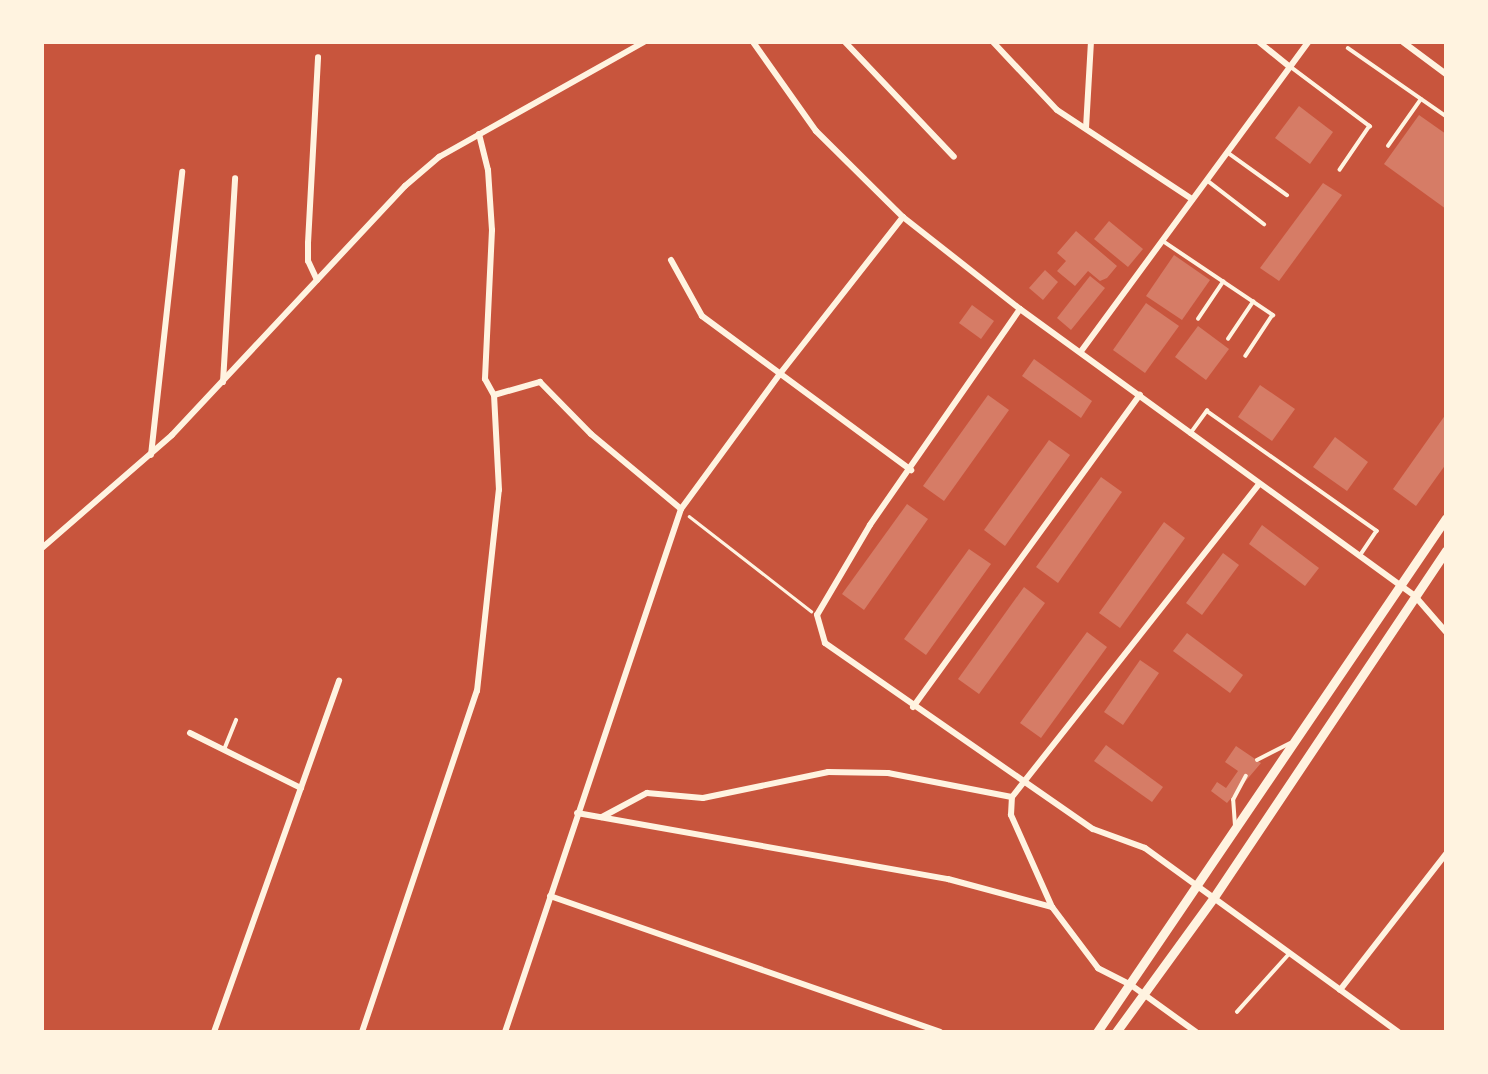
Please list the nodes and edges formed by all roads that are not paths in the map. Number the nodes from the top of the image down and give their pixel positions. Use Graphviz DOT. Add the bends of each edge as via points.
graph roads {
  1 [pos="644,42"];
  2 [pos="753,42"];
  3 [pos="845,42"];
  4 [pos="993,42"];
  5 [pos="1091,42"];
  6 [pos="1259,42"];
  7 [pos="1308,42"];
  8 [pos="1403,42"];
  9 [pos="1348,48"];
  10 [pos="318,57"];
  11 [pos="1289,66"];
  12 [pos="1446,74"];
  13 [pos="1421,99"];
  14 [pos="1446,117"];
  15 [pos="1086,128"];
  16 [pos="479,134"];
  17 [pos="1388,146"];
  18 [pos="1227,152"];
  19 [pos="954,157"];
  20 [pos="1340,170"];
  21 [pos="182,172"];
  22 [pos="235,178"];
  23 [pos="1206,180"];
  24 [pos="1287,195"];
  25 [pos="1192,199"];
  26 [pos="903,217"];
  27 [pos="1265,224"];
  28 [pos="1161,240"];
  29 [pos="671,260"];
  30 [pos="317,281"];
  31 [pos="1223,282"];
  32 [pos="1253,302"];
  33 [pos="1020,309"];
  34 [pos="1198,319"];
  35 [pos="1228,338"];
  36 [pos="1082,350"];
  37 [pos="1246,356"];
  38 [pos="779,375"];
  39 [pos="223,382"];
  40 [pos="494,395"];
  41 [pos="1140,396"];
  42 [pos="1190,434"];
  43 [pos="151,455"];
  44 [pos="911,470"];
  45 [pos="1258,485"];
  46 [pos="681,509"];
  47 [pos="1446,518"];
  48 [pos="42,548"];
  49 [pos="1446,551"];
  50 [pos="1359,556"];
  51 [pos="1401,585"];
  52 [pos="1414,595"];
  53 [pos="1446,632"];
  54 [pos="339,681"];
  55 [pos="914,707"];
  56 [pos="236,720"];
  57 [pos="190,733"];
  58 [pos="1292,743"];
  59 [pos="225,750"];
  60 [pos="1257,760"];
  61 [pos="1246,776"];
  62 [pos="1023,782"];
  63 [pos="301,788"];
  64 [pos="1012,797"];
  65 [pos="577,813"];
  66 [pos="601,817"];
  67 [pos="1236,827"];
  68 [pos="1446,854"];
  69 [pos="1198,886"];
  70 [pos="550,896"];
  71 [pos="1214,897"];
  72 [pos="1052,907"];
  73 [pos="1290,953"];
  74 [pos="1340,989"];
  75 [pos="1137,990"];
  76 [pos="1237,1012"];
  77 [pos="214,1032"];
  78 [pos="362,1032"];
  79 [pos="505,1032"];
  80 [pos="940,1032"];
  81 [pos="1097,1032"];
  82 [pos="1116,1032"];
  83 [pos="1196,1032"];
  84 [pos="1398,1032"];
  1 -- 16 [label="street"];
  2 -- 26 [label="street" via="816,131"];
  3 -- 19 [label="street"];
  4 -- 15 [label="street" via="1057,110"];
  5 -- 15 [label="street"];
  6 -- 11 [label="street"];
  7 -- 11 [label="street"];
  8 -- 12 [label="street"];
  9 -- 13 [label="lane"];
  10 -- 30 [label="street" via="308,243 308,261"];
  11 -- 18 [label="street"];
  11 -- 20 [label="lane" via="1370,126"];
  13 -- 14 [label="lane"];
  13 -- 17 [label="lane"];
  15 -- 25 [label="street"];
  16 -- 30 [label="street" via="439,157 405,186"];
  16 -- 40 [label="street" via="488,170 492,230 485,379"];
  18 -- 23 [label="street"];
  18 -- 24 [label="lane"];
  21 -- 43 [label="street"];
  22 -- 39 [label="street"];
  23 -- 25 [label="street"];
  23 -- 27 [label="lane"];
  25 -- 28 [label="street"];
  26 -- 33 [label="street"];
  26 -- 38 [label="street"];
  28 -- 31 [label="lane"];
  28 -- 36 [label="street"];
  29 -- 38 [label="street" via="702,316"];
  30 -- 39 [label="street"];
  31 -- 32 [label="lane"];
  31 -- 34 [label="lane"];
  32 -- 35 [label="lane"];
  32 -- 37 [label="lane" via="1273,315"];
  33 -- 36 [label="street"];
  33 -- 44 [label="street"];
  36 -- 41 [label="street"];
  38 -- 44 [label="street"];
  38 -- 46 [label="street"];
  39 -- 43 [label="street"];
  40 -- 46 [label="street" via="540,382 591,434"];
  40 -- 78 [label="street" via="499,490 477,691"];
  41 -- 42 [label="street"];
  41 -- 55 [label="street"];
  42 -- 45 [label="street"];
  42 -- 50 [label="lane" via="1207,411 1377,531"];
  43 -- 48 [label="street"];
  44 -- 55 [label="street" via="870,525 817,615 825,643"];
  45 -- 50 [label="street"];
  45 -- 62 [label="street"];
  46 -- 65 [label="street"];
  47 -- 51 [label="main road"];
  49 -- 52 [label="main road"];
  50 -- 51 [label="street"];
  51 -- 52 [label="street"];
  51 -- 58 [label="main road"];
  52 -- 53 [label="street"];
  52 -- 71 [label="main road"];
  54 -- 63 [label="street"];
  55 -- 62 [label="street"];
  56 -- 59 [label="lane"];
  57 -- 59 [label="street"];
  58 -- 60 [label="lane" via="1275,747"];
  58 -- 67 [label="main road"];
  59 -- 63 [label="street"];
  61 -- 67 [label="lane" via="1233,800"];
  62 -- 64 [label="street"];
  62 -- 69 [label="street" via="1093,829 1145,848"];
  63 -- 77 [label="street"];
  64 -- 66 [label="street" via="888,773 828,772 703,798 647,793"];
  64 -- 72 [label="street" via="1011,816"];
  65 -- 66 [label="street"];
  65 -- 70 [label="street"];
  66 -- 72 [label="street" via="948,879"];
  67 -- 69 [label="main road"];
  68 -- 74 [label="street"];
  69 -- 71 [label="street"];
  69 -- 75 [label="main road"];
  70 -- 79 [label="street"];
  70 -- 80 [label="street"];
  71 -- 73 [label="street"];
  71 -- 75 [label="main road"];
  72 -- 75 [label="street" via="1103,974"];
  73 -- 74 [label="street"];
  73 -- 76 [label="lane"];
  74 -- 84 [label="street"];
  75 -- 81 [label="main road"];
  75 -- 82 [label="main road"];
  75 -- 83 [label="street"];
}
